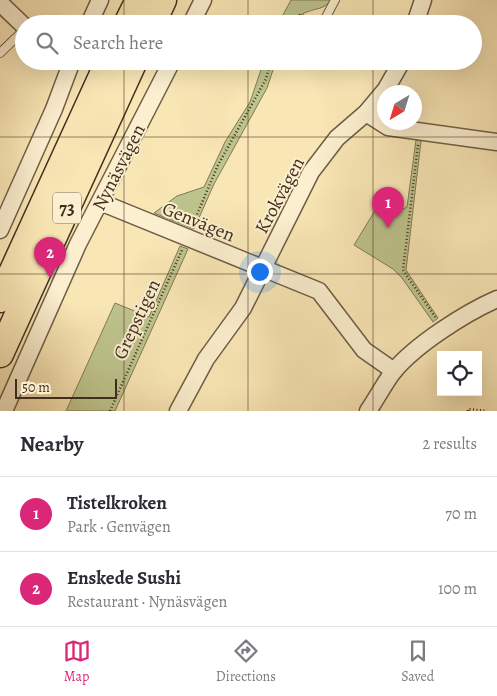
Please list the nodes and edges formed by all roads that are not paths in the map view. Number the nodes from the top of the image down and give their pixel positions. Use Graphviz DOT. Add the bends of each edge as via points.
graph roads {
  1 [pos="100,0"];
  2 [pos="139,0"];
  3 [pos="163,0"];
  4 [pos="203,0"];
  5 [pos="335,0"];
  6 [pos="423,0"];
  7 [pos="0,3"];
  8 [pos="93,15"];
  9 [pos="132,15"];
  10 [pos="156,15"];
  11 [pos="196,15"];
  12 [pos="327,15"];
  13 [pos="418,15"];
  14 [pos="15,17"];
  15 [pos="15,39"];
  16 [pos="0,53"];
  17 [pos="69,70"];
  18 [pos="105,70"];
  19 [pos="130,70"];
  20 [pos="167,70"];
  21 [pos="397,70"];
  22 [pos="366,113"];
  23 [pos="497,142"];
  24 [pos="100,202"];
  25 [pos="0,230"];
  26 [pos="264,268"];
  27 [pos="497,298"];
  28 [pos="0,299"];
  29 [pos="0,354"];
  30 [pos="394,371"];
  31 [pos="4,411"];
  32 [pos="178,411"];
  33 [pos="368,411"];
  1 -- 8 [label="street"];
  2 -- 9 [label="highway"];
  3 -- 10 [label="highway"];
  4 -- 11 [label="street"];
  5 -- 12 [label="lane"];
  6 -- 13 [label="street"];
  7 -- 14 [label="street"];
  15 -- 16 [label="lane"];
  17 -- 25 [label="street"];
  18 -- 28 [label="highway, 73"];
  19 -- 29 [label="highway, Nynäsvägen / 73"];
  20 -- 24 [label="street, Nynäsvägen"];
  21 -- 22 [label="street, Krokvägen"];
  22 -- 23 [label="street" via="388,127"];
  22 -- 26 [label="street, Krokvägen" via="337,138 311,172"];
  24 -- 26 [label="street, Genvägen"];
  24 -- 31 [label="street, Nynäsvägen"];
  26 -- 30 [label="street, Genvägen" via="319,291 364,350"];
  26 -- 32 [label="street, Krokvägen" via="243,308 206,359"];
  27 -- 30 [label="street" via="462,316"];
  30 -- 33 [label="street"];
}
